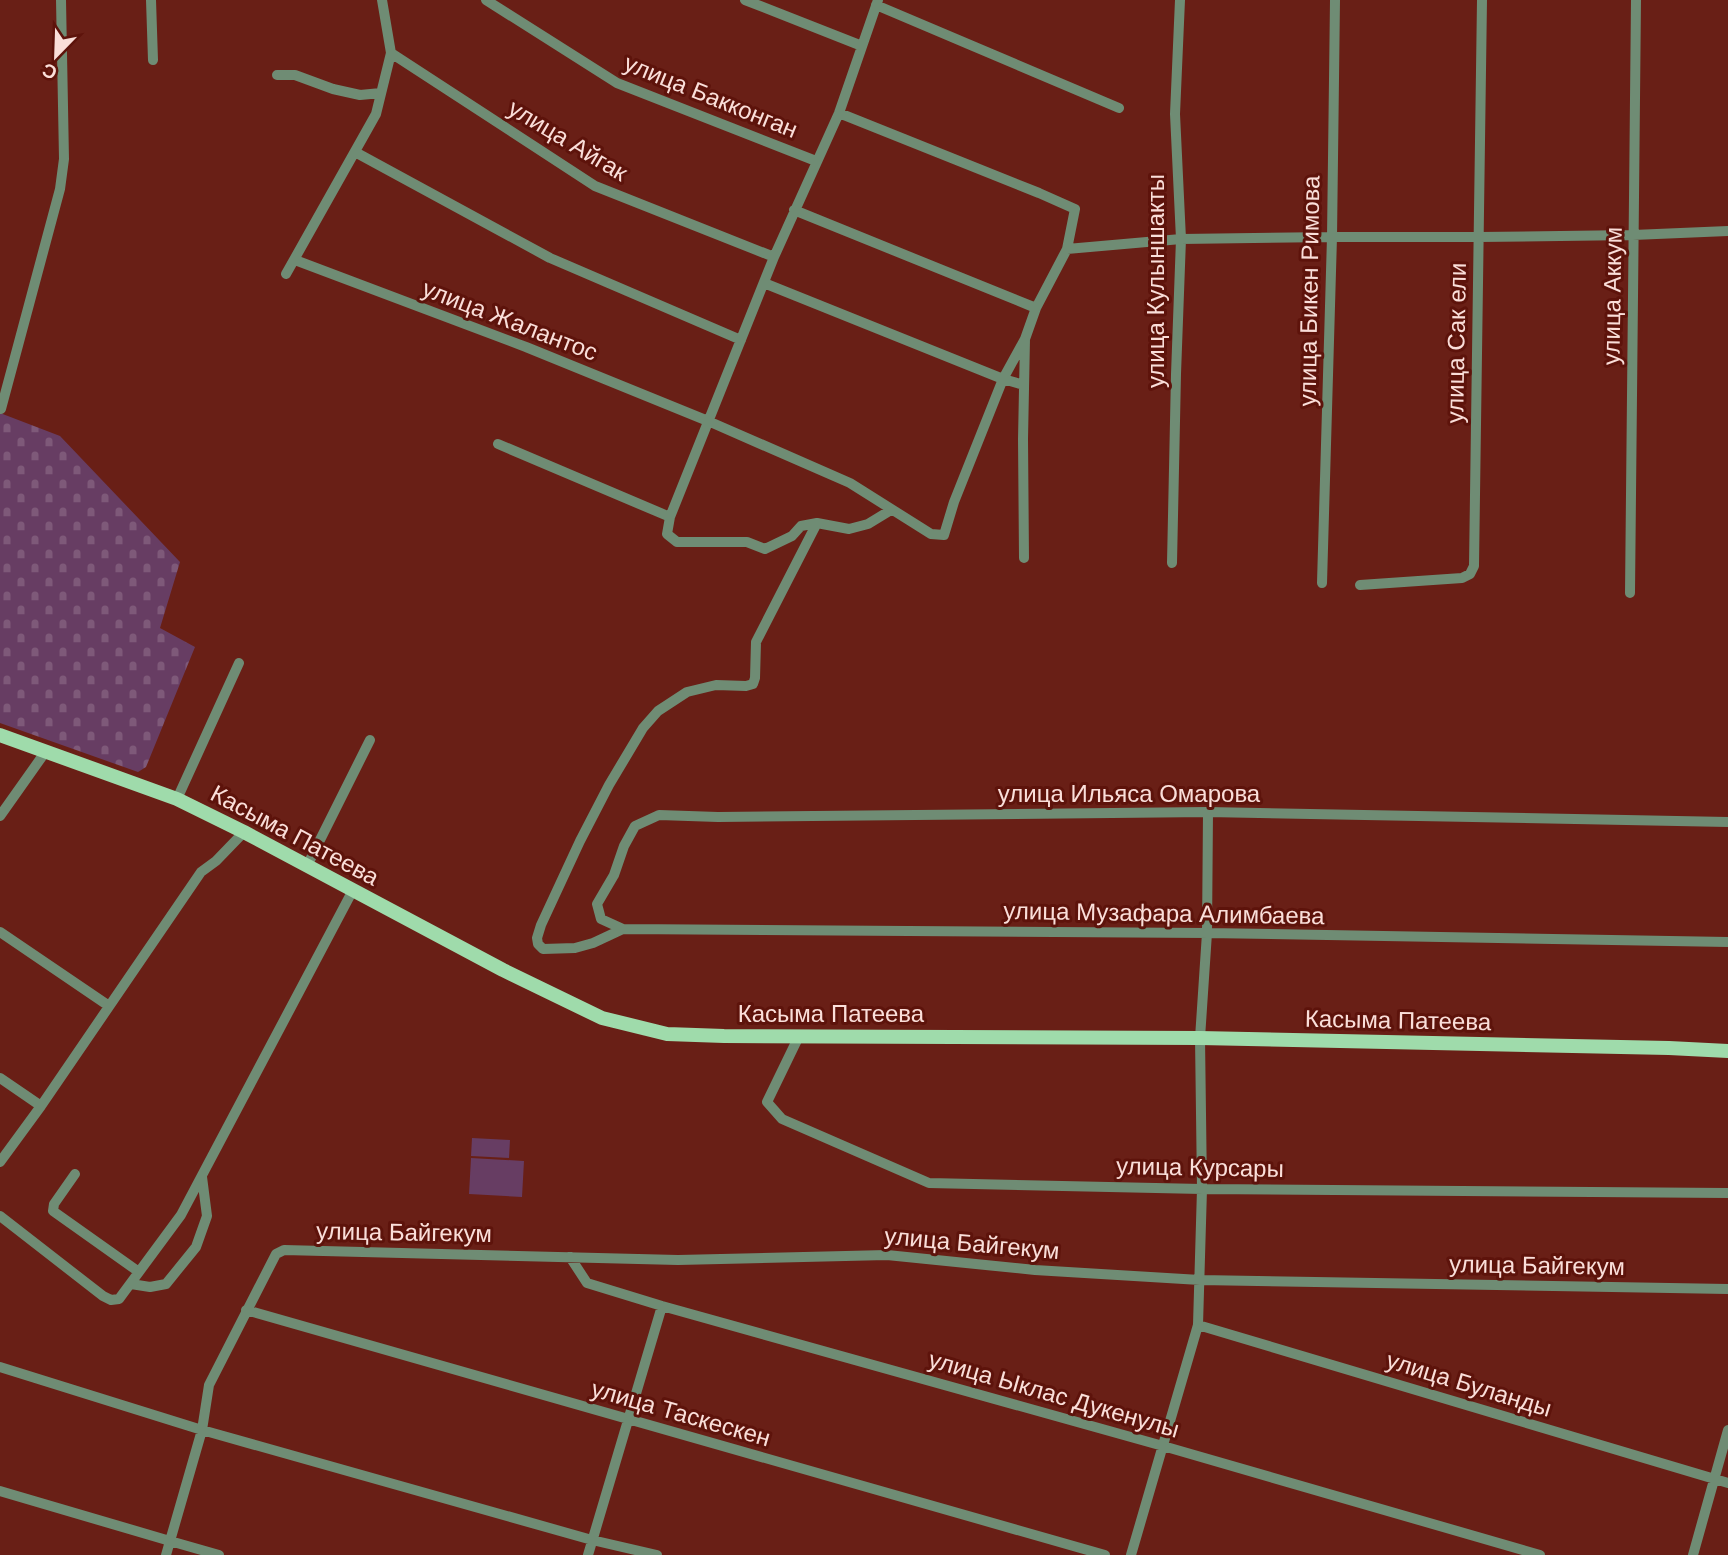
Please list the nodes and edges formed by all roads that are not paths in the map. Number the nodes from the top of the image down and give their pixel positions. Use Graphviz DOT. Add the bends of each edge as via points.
graph roads {
  1 [pos="61,0"];
  2 [pos="150,0"];
  3 [pos="382,0"];
  4 [pos="486,0"];
  5 [pos="745,0"];
  6 [pos="1180,0"];
  7 [pos="1335,0"];
  8 [pos="1482,0"];
  9 [pos="1636,0"];
  10 [pos="877,3"];
  11 [pos="862,46"];
  12 [pos="391,53"];
  13 [pos="153,60"];
  14 [pos="277,75"];
  15 [pos="382,93"];
  16 [pos="1119,108"];
  17 [pos="839,113"];
  18 [pos="355,152"];
  19 [pos="816,161"];
  20 [pos="794,210"];
  21 [pos="1728,231"];
  22 [pos="1633,235"];
  23 [pos="1332,237"];
  24 [pos="1479,237"];
  25 [pos="1181,239"];
  26 [pos="1067,249"];
  27 [pos="774,257"];
  28 [pos="295,260"];
  29 [pos="286,274"];
  30 [pos="764,283"];
  31 [pos="1036,308"];
  32 [pos="1026,339"];
  33 [pos="741,340"];
  34 [pos="1003,379"];
  35 [pos="1024,385"];
  36 [pos="1,409"];
  37 [pos="708,421"];
  38 [pos="498,444"];
  39 [pos="891,510"];
  40 [pos="670,517"];
  41 [pos="817,523"];
  42 [pos="1024,558"];
  43 [pos="1172,563"];
  44 [pos="1322,583"];
  45 [pos="1360,584"];
  46 [pos="1630,593"];
  47 [pos="239,663"];
  48 [pos="0,735"];
  49 [pos="370,740"];
  50 [pos="46,751"];
  51 [pos="177,799"];
  52 [pos="1208,812"];
  53 [pos="0,816"];
  54 [pos="1728,822"];
  55 [pos="244,832"];
  56 [pos="307,866"];
  57 [pos="353,890"];
  58 [pos="601,919"];
  59 [pos="623,929"];
  60 [pos="0,932"];
  61 [pos="1207,933"];
  62 [pos="1728,942"];
  63 [pos="109,1006"];
  64 [pos="799,1036"];
  65 [pos="1200,1038"];
  66 [pos="1728,1051"];
  67 [pos="0,1078"];
  68 [pos="41,1106"];
  69 [pos="0,1162"];
  70 [pos="75,1174"];
  71 [pos="202,1177"];
  72 [pos="1202,1189"];
  73 [pos="1728,1193"];
  74 [pos="0,1216"];
  75 [pos="570,1257"];
  76 [pos="139,1272"];
  77 [pos="1200,1280"];
  78 [pos="131,1284"];
  79 [pos="1728,1289"];
  80 [pos="662,1306"];
  81 [pos="246,1310"];
  82 [pos="1198,1325"];
  83 [pos="0,1367"];
  84 [pos="629,1420"];
  85 [pos="202,1430"];
  86 [pos="1728,1430"];
  87 [pos="1163,1446"];
  88 [pos="1714,1479"];
  89 [pos="1728,1483"];
  90 [pos="0,1491"];
  91 [pos="592,1540"];
  92 [pos="170,1541"];
  93 [pos="166,1555"];
  94 [pos="219,1555"];
  95 [pos="588,1555"];
  96 [pos="657,1555"];
  97 [pos="1105,1555"];
  98 [pos="1131,1555"];
  99 [pos="1540,1555"];
  100 [pos="1693,1555"];
  1 -- 36 [label="street" via="64,159 60,189"];
  2 -- 13 [label="street"];
  3 -- 12 [label="street"];
  4 -- 19 [label="street, улица Бакконган" via="617,83"];
  5 -- 11 [label="street"];
  6 -- 25 [label="street, улица Кулыншакты" via="1175,114"];
  7 -- 23 [label="street, улица Бикен Римова"];
  8 -- 24 [label="street, улица Сак ели"];
  9 -- 22 [label="street, улица Аккум"];
  10 -- 11 [label="street"];
  10 -- 16 [label="street"];
  11 -- 17 [label="street"];
  12 -- 15 [label="street"];
  12 -- 27 [label="street, улица Айгак" via="594,186"];
  14 -- 15 [label="street" via="295,75 360,95"];
  15 -- 18 [label="street"];
  17 -- 19 [label="street"];
  17 -- 26 [label="street" via="1074,209"];
  18 -- 28 [label="street"];
  18 -- 33 [label="street" via="551,258"];
  19 -- 20 [label="street"];
  20 -- 27 [label="street"];
  20 -- 31 [label="street"];
  21 -- 22 [label="street"];
  22 -- 24 [label="street"];
  22 -- 46 [label="street, улица Аккум"];
  23 -- 24 [label="street"];
  23 -- 25 [label="street"];
  23 -- 44 [label="street, улица Бикен Римова"];
  24 -- 45 [label="street, улица Сак ели" via="1474,566 1462,578"];
  25 -- 26 [label="street"];
  25 -- 43 [label="street, улица Кулыншакты"];
  26 -- 31 [label="street"];
  27 -- 30 [label="street"];
  28 -- 29 [label="street"];
  28 -- 37 [label="street, улица Жалантос"];
  30 -- 33 [label="street"];
  30 -- 34 [label="street"];
  31 -- 32 [label="street"];
  32 -- 34 [label="street"];
  32 -- 35 [label="street"];
  33 -- 37 [label="street"];
  34 -- 35 [label="street"];
  34 -- 39 [label="street, улица Жалантос" via="944,535 931,534"];
  35 -- 42 [label="street"];
  37 -- 39 [label="street, улица Жалантос" via="850,483"];
  37 -- 40 [label="street"];
  38 -- 40 [label="street"];
  39 -- 41 [label="street" via="868,524 849,528"];
  40 -- 41 [label="street" via="667,534 677,542 747,542 765,549 792,536 801,526"];
  41 -- 59 [label="street" via="756,642 753,684 687,692 658,711 643,728 580,841 537,937 543,949 575,948"];
  47 -- 51 [label="street"];
  48 -- 50 [label="main road, Касыма Патеева"];
  49 -- 56 [label="street"];
  50 -- 51 [label="main road, Касыма Патеева"];
  50 -- 53 [label="street"];
  51 -- 55 [label="main road, Касыма Патеева"];
  52 -- 54 [label="street, улица Ильяса Омарова"];
  52 -- 58 [label="street, улица Ильяса Омарова" via="659,814 635,826 624,845 597,904"];
  52 -- 61 [label="street"];
  55 -- 56 [label="main road, Касыма Патеева"];
  55 -- 63 [label="street" via="201,872"];
  56 -- 57 [label="main road, Касыма Патеева"];
  57 -- 64 [label="main road, Касыма Патеева" via="602,1017 667,1034"];
  57 -- 71 [label="street"];
  58 -- 59 [label="street, улица Музафара Алимбаева"];
  59 -- 61 [label="street, улица Музафара Алимбаева"];
  60 -- 63 [label="street"];
  61 -- 62 [label="street, улица Музафара Алимбаева"];
  61 -- 65 [label="street"];
  63 -- 68 [label="street"];
  64 -- 65 [label="main road, Касыма Патеева"];
  64 -- 72 [label="street, улица Курсары" via="767,1102 782,1119 929,1183"];
  65 -- 66 [label="main road, Касыма Патеева"];
  65 -- 72 [label="street"];
  67 -- 68 [label="street"];
  68 -- 69 [label="street"];
  70 -- 76 [label="street" via="53,1211"];
  71 -- 76 [label="street" via="181,1215"];
  71 -- 78 [label="street" via="207,1216 196,1247 166,1284"];
  72 -- 73 [label="street, улица Курсары"];
  72 -- 77 [label="street"];
  74 -- 78 [label="street" via="103,1296 119,1299"];
  75 -- 77 [label="street, улица Байгекум" via="678,1260 887,1255"];
  75 -- 80 [label="street, улица Ыклас Дукенулы" via="587,1283"];
  75 -- 81 [label="street, улица Байгекум" via="284,1250 276,1254"];
  76 -- 78 [label="street"];
  77 -- 79 [label="street, улица Байгекум"];
  77 -- 82 [label="street"];
  80 -- 84 [label="street"];
  80 -- 87 [label="street, улица Ыклас Дукенулы"];
  81 -- 84 [label="street, улица Таскескен"];
  81 -- 85 [label="street" via="209,1385"];
  82 -- 87 [label="street"];
  82 -- 88 [label="street, улица Буланды"];
  83 -- 85 [label="street"];
  84 -- 91 [label="street"];
  84 -- 97 [label="street, улица Таскескен"];
  85 -- 91 [label="street"];
  85 -- 92 [label="street"];
  86 -- 88 [label="street"];
  87 -- 98 [label="street"];
  87 -- 99 [label="street, улица Ыклас Дукенулы"];
  88 -- 89 [label="street, улица Буланды"];
  88 -- 100 [label="street"];
  90 -- 92 [label="street"];
  91 -- 95 [label="street"];
  91 -- 96 [label="street"];
  92 -- 93 [label="street"];
  92 -- 94 [label="street"];
}
